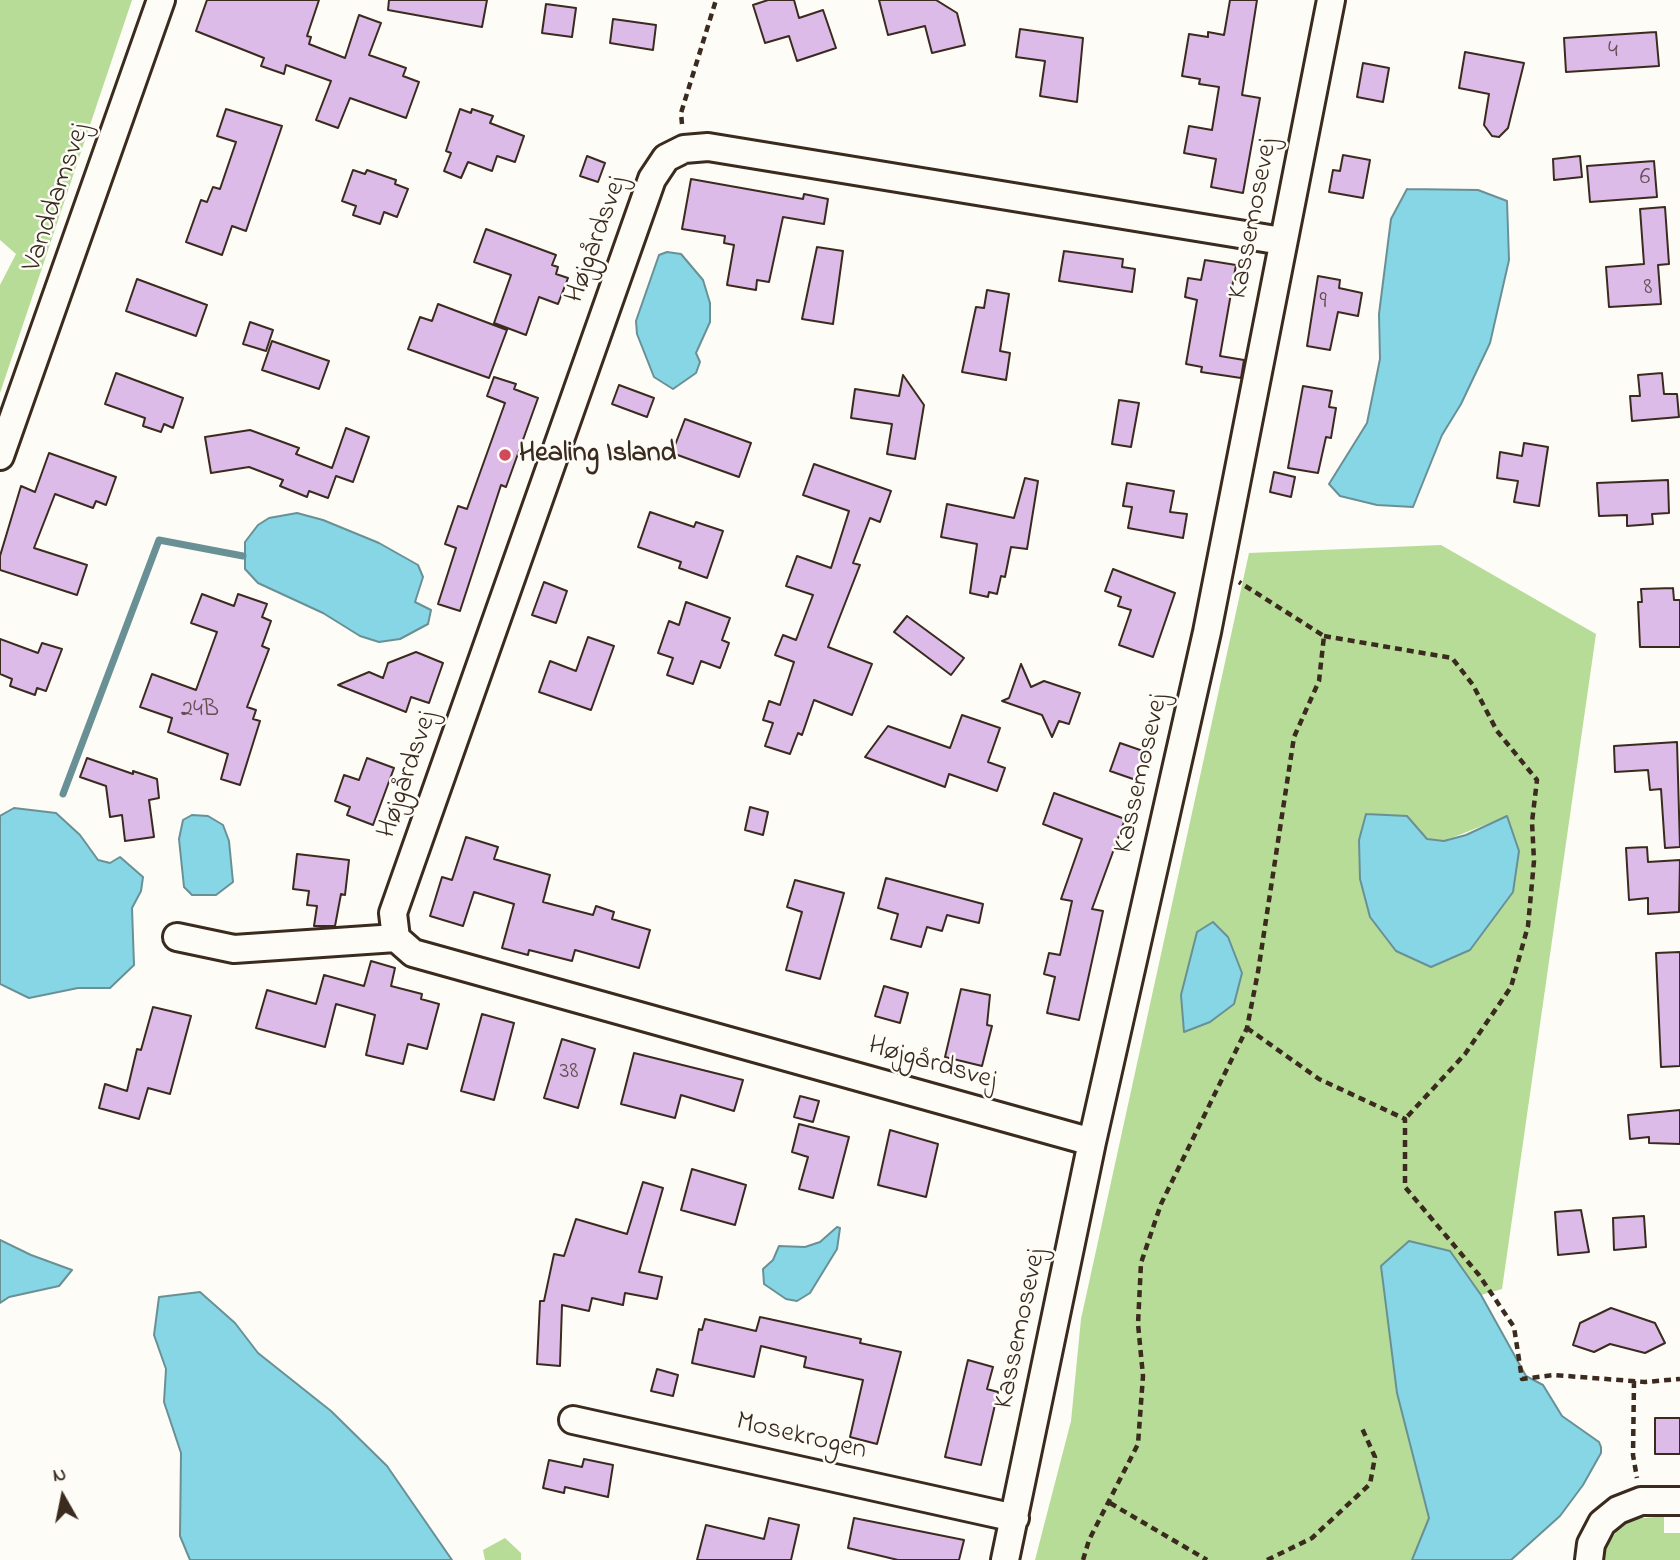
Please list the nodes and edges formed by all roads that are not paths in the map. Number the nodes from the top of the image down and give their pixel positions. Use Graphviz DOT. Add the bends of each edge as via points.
graph roads {
  1 [pos="161,0"];
  2 [pos="1331,0"];
  3 [pos="1282,241"];
  4 [pos="0,456"];
  5 [pos="177,937"];
  6 [pos="396,938"];
  7 [pos="1092,1142"];
  8 [pos="573,1420"];
  9 [pos="1680,1502"];
  10 [pos="1015,1518"];
  11 [pos="1005,1560"];
  12 [pos="1589,1560"];
  1 -- 4 [label="street, Vanddamsvej"];
  2 -- 3 [label="street, Kassemosevej"];
  3 -- 6 [label="street, Højgårdsvej" via="708,147 684,149 666,158 652,178 394,913"];
  3 -- 7 [label="street, Kassemosevej" via="1219,568"];
  5 -- 6 [label="street" via="234,949"];
  6 -- 7 [label="street, Højgårdsvej" via="413,953"];
  7 -- 10 [label="street, Kassemosevej"];
  8 -- 10 [label="street, Mosekrogen"];
  9 -- 12 [label="street" via="1641,1501 1618,1510 1602,1523"];
  10 -- 11 [label="street, Kassemosevej"];
}
